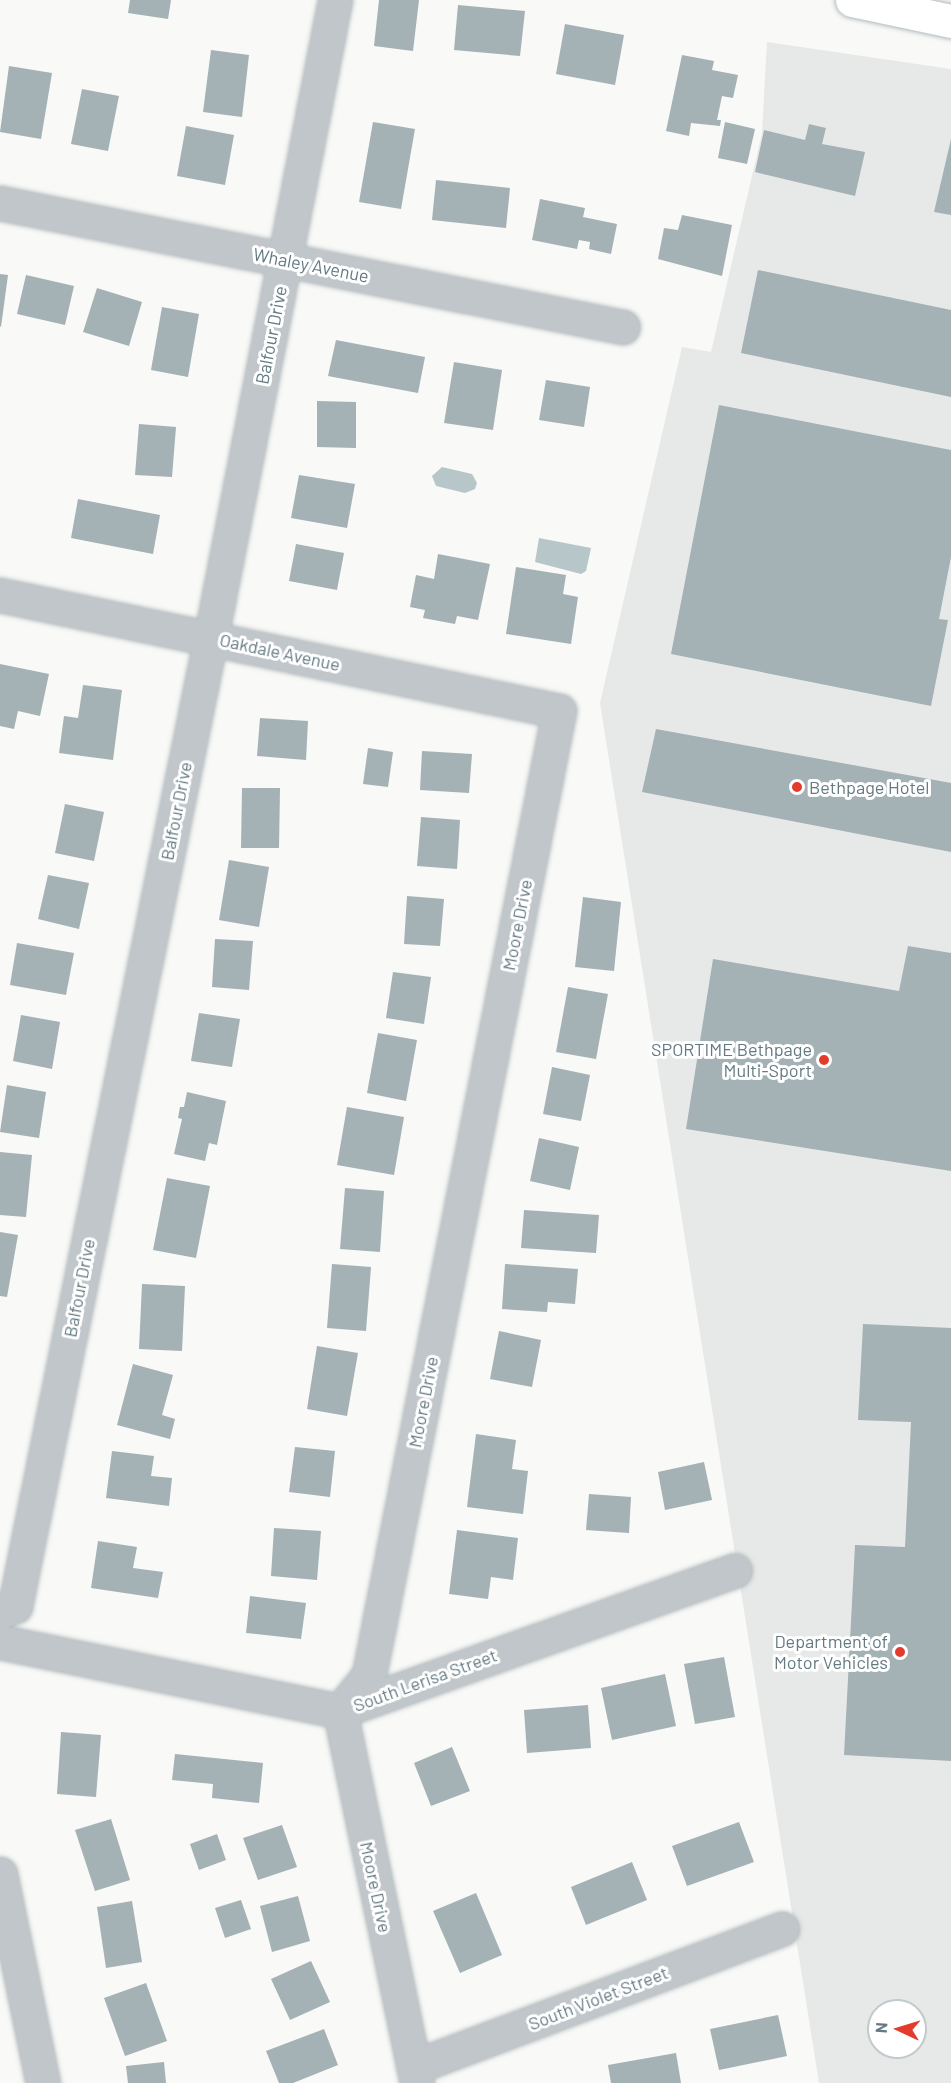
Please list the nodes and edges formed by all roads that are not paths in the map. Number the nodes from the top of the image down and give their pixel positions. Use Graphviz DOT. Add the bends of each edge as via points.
graph roads {
  1 [pos="335,0"];
  2 [pos="852,0"];
  3 [pos="951,21"];
  4 [pos="0,203"];
  5 [pos="286,260"];
  6 [pos="623,327"];
  7 [pos="0,595"];
  8 [pos="211,637"];
  9 [pos="559,711"];
  10 [pos="735,1570"];
  11 [pos="0,1612"];
  12 [pos="0,1642"];
  13 [pos="340,1711"];
  14 [pos="0,1874"];
  15 [pos="782,1929"];
  16 [pos="415,2075"];
  17 [pos="43,2083"];
  1 -- 5 [label="street, Balfour Drive"];
  2 -- 3 [label="main road"];
  4 -- 5 [label="street, Whaley Avenue"];
  5 -- 6 [label="street, Whaley Avenue"];
  5 -- 8 [label="street, Balfour Drive"];
  7 -- 8 [label="street, Oakdale Avenue"];
  8 -- 9 [label="street, Oakdale Avenue"];
  8 -- 11 [label="street, Balfour Drive" via="15,1606"];
  9 -- 13 [label="street, Moore Drive" via="369,1675"];
  10 -- 13 [label="street, South Lerisa Street"];
  12 -- 13 [label="street, South Lerisa Street"];
  13 -- 16 [label="street, Moore Drive"];
  14 -- 17 [label="street"];
  15 -- 16 [label="street, South Violet Street"];
}
